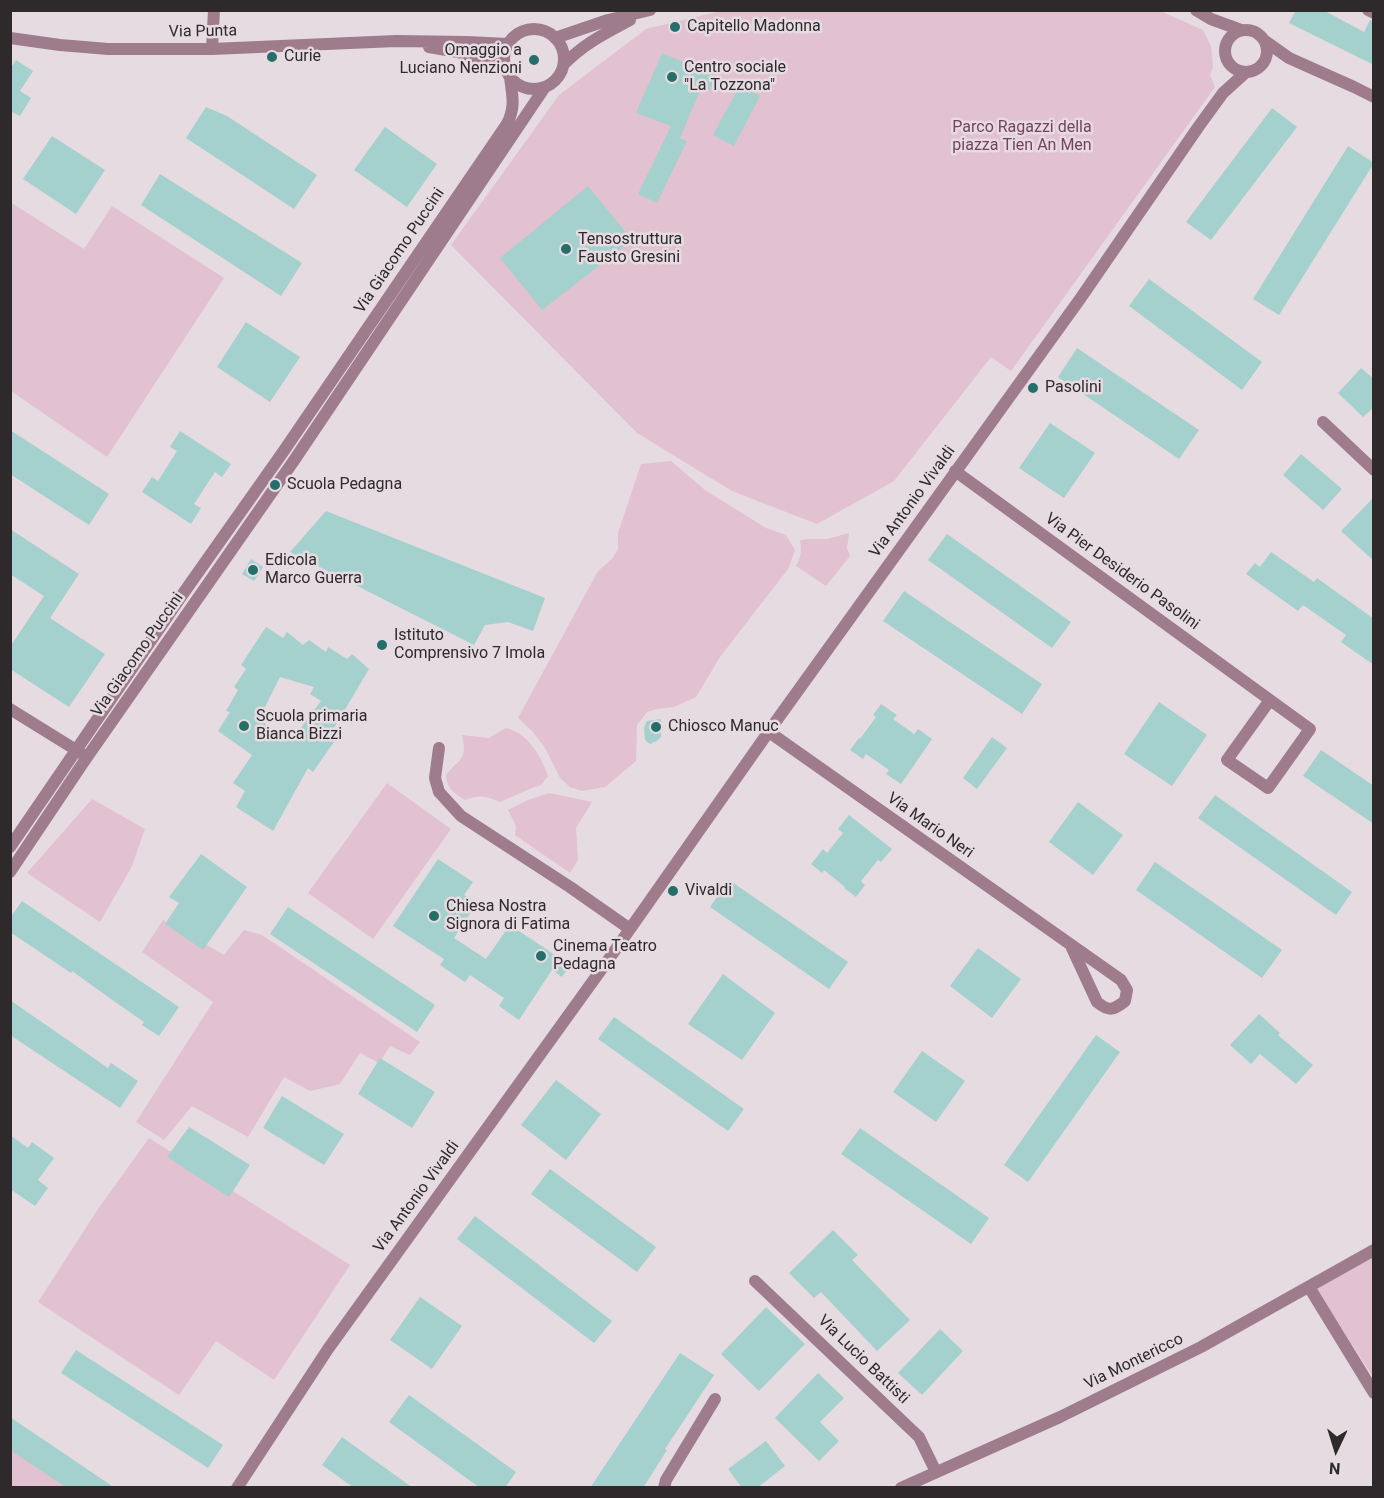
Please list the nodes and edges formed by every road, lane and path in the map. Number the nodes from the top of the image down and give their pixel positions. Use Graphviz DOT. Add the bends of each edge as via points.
graph roads {
  1 [pos="214,10"];
  2 [pos="1196,10"];
  3 [pos="1368,10"];
  4 [pos="647,11"];
  5 [pos="1374,14"];
  6 [pos="608,15"];
  7 [pos="1212,19"];
  8 [pos="1241,30"];
  9 [pos="10,38"];
  10 [pos="555,38"];
  11 [pos="396,41"];
  12 [pos="1265,41"];
  13 [pos="1226,43"];
  14 [pos="508,44"];
  15 [pos="212,49"];
  16 [pos="1289,58"];
  17 [pos="564,64"];
  18 [pos="1262,66"];
  19 [pos="1231,67"];
  20 [pos="507,72"];
  21 [pos="1245,73"];
  22 [pos="545,87"];
  23 [pos="1223,93"];
  24 [pos="1374,97"];
  25 [pos="483,169"];
  26 [pos="314,419"];
  27 [pos="1323,422"];
  28 [pos="284,452"];
  29 [pos="295,459"];
  30 [pos="1374,470"];
  31 [pos="955,471"];
  32 [pos="1270,700"];
  33 [pos="10,709"];
  34 [pos="769,732"];
  35 [pos="439,748"];
  36 [pos="76,750"];
  37 [pos="87,757"];
  38 [pos="10,847"];
  39 [pos="10,872"];
  40 [pos="630,929"];
  41 [pos="1071,946"];
  42 [pos="1374,1250"];
  43 [pos="755,1281"];
  44 [pos="1309,1287"];
  45 [pos="1374,1393"];
  46 [pos="715,1400"];
  47 [pos="936,1472"];
  48 [pos="237,1488"];
  49 [pos="664,1488"];
  50 [pos="901,1488"];
  1 -- 15 [label="street"];
  2 -- 7 [label="street"];
  3 -- 5 [label="street"];
  4 -- 6 [label="street"];
  4 -- 17 [label="street" via="587,43"];
  6 -- 10 [label="street"];
  7 -- 8 [label="street"];
  7 -- 13 [label="street"];
  8 -- 12 [label="street" via="1258,33"];
  8 -- 13 [label="street"];
  9 -- 15 [label="street, Via Punta" via="108,49"];
  10 -- 14 [label="street" via="530,29"];
  10 -- 17 [label="street"];
  11 -- 14 [label="street, Via Punta"];
  11 -- 15 [label="street, Via Punta"];
  11 -- 20 [label="street, Via Punta" via="458,52"];
  12 -- 16 [label="street"];
  12 -- 18 [label="street" via="1268,54"];
  13 -- 19 [label="street" via="1225,55"];
  14 -- 20 [label="street, Via Giacomo Puccini" via="504,59"];
  16 -- 18 [label="street"];
  16 -- 24 [label="street"];
  17 -- 22 [label="street, Via Giacomo Puccini" via="557,78"];
  18 -- 21 [label="street"];
  19 -- 21 [label="street"];
  19 -- 23 [label="street, Via Antonio Vivaldi"];
  20 -- 22 [label="street" via="525,88"];
  20 -- 25 [label="street, Via Giacomo Puccini" via="512,113"];
  21 -- 23 [label="street, Via Antonio Vivaldi"];
  22 -- 25 [label="street, Via Giacomo Puccini"];
  23 -- 31 [label="street, Via Antonio Vivaldi"];
  25 -- 26 [label="street, Via Giacomo Puccini"];
  26 -- 28 [label="street, Via Giacomo Puccini"];
  26 -- 29 [label="street, Via Giacomo Puccini"];
  27 -- 30 [label="street"];
  28 -- 29 [label="street"];
  28 -- 36 [label="street, Via Giacomo Puccini"];
  29 -- 37 [label="street, Via Giacomo Puccini"];
  31 -- 32 [label="street, Via Pier Desiderio Pasolini"];
  31 -- 34 [label="street, Via Antonio Vivaldi"];
  32 -- 32 [label="street, Via Pier Desiderio Pasolini" via="1227,760 1268,788 1310,729"];
  33 -- 36 [label="street"];
  34 -- 40 [label="street, Via Antonio Vivaldi"];
  34 -- 41 [label="street, Via Mario Neri"];
  35 -- 40 [label="street" via="435,778 439,792 462,816"];
  36 -- 37 [label="street"];
  36 -- 38 [label="street, Via Giacomo Puccini"];
  37 -- 39 [label="street, Via Giacomo Puccini"];
  40 -- 48 [label="street, Via Antonio Vivaldi" via="328,1349"];
  41 -- 41 [label="street, Via Mario Neri" via="1097,1002 1109,1009 1125,1001 1127,990 1121,980"];
  42 -- 44 [label="street, Via Montericco"];
  43 -- 47 [label="street, Via Lucio Battisti" via="920,1437"];
  44 -- 45 [label="street"];
  44 -- 47 [label="street, Via Montericco" via="1191,1352 1060,1417"];
  46 -- 49 [label="street"];
  47 -- 50 [label="street, Via Montericco"];
}
